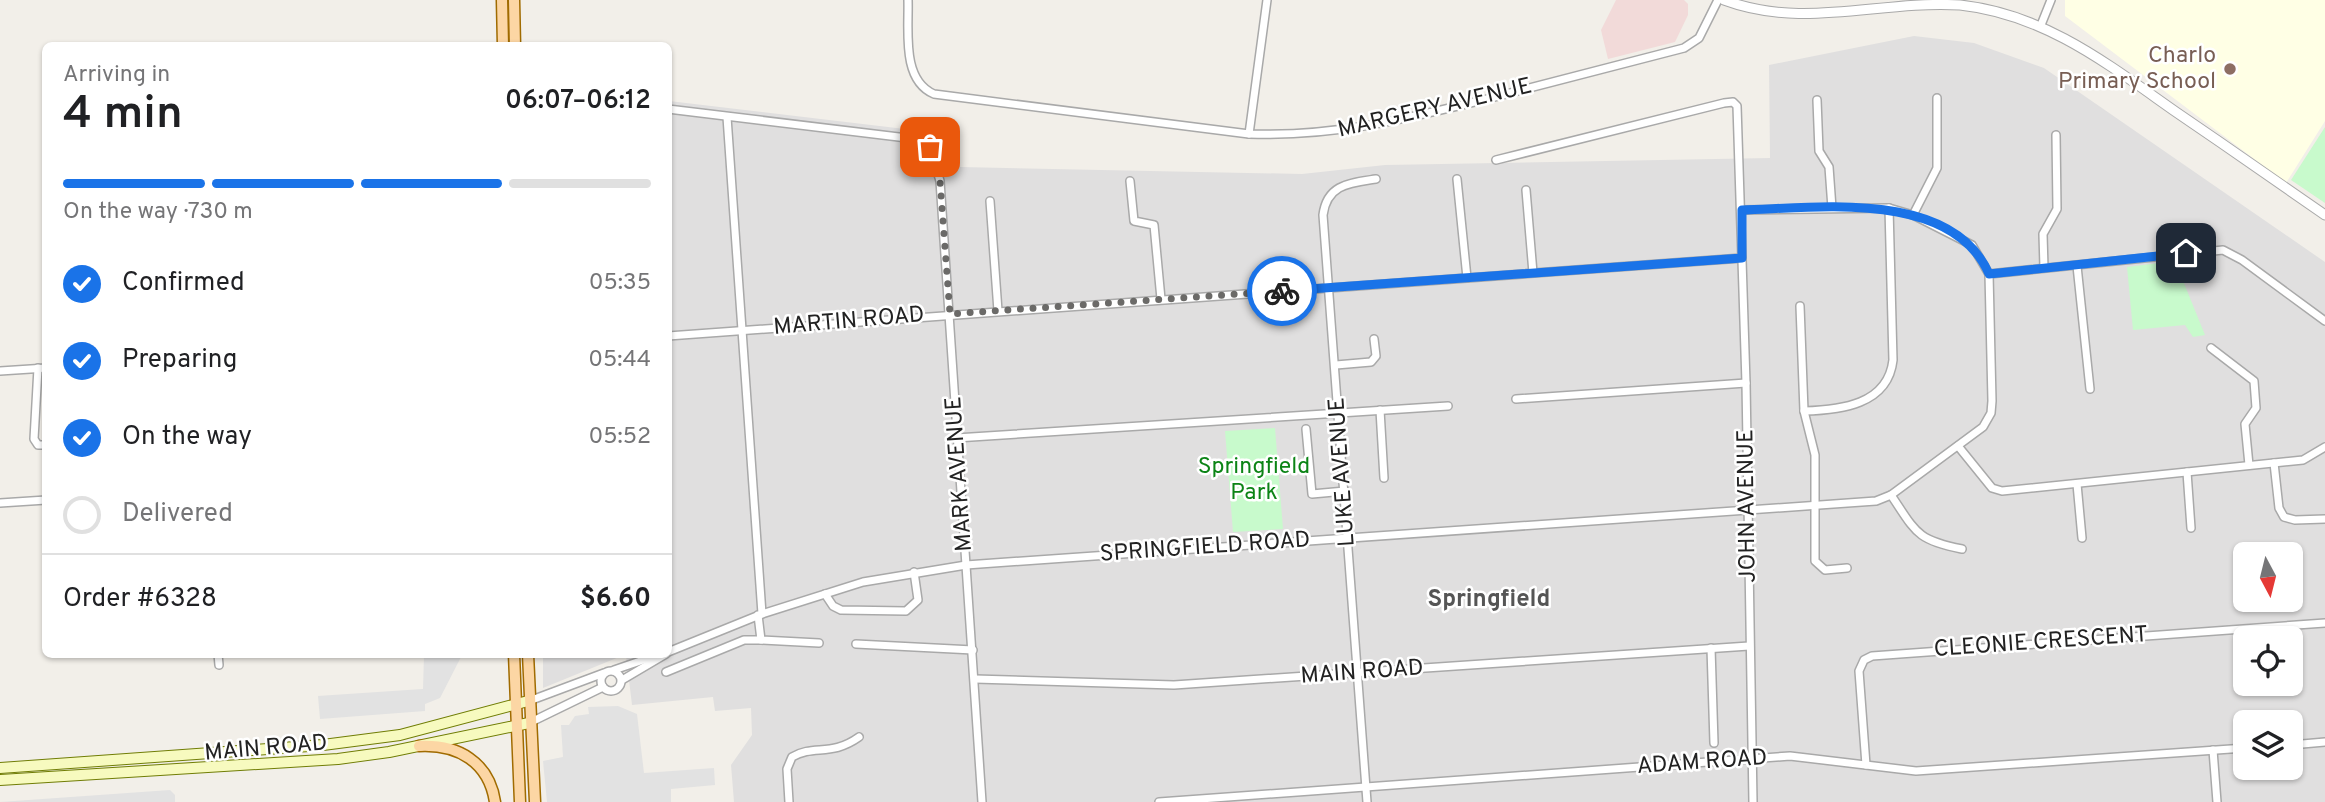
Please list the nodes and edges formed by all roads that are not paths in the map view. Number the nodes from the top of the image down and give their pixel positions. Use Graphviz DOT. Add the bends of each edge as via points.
graph roads {
  1 [pos="502,0"];
  2 [pos="514,0"];
  3 [pos="908,0"];
  4 [pos="1267,0"];
  5 [pos="1718,0"];
  6 [pos="1724,0"];
  7 [pos="2051,0"];
  8 [pos="1857,4"];
  9 [pos="2040,25"];
  10 [pos="503,42"];
  11 [pos="515,42"];
  12 [pos="1937,98"];
  13 [pos="1817,100"];
  14 [pos="672,110"];
  15 [pos="727,117"];
  16 [pos="1249,134"];
  17 [pos="2056,135"];
  18 [pos="1496,160"];
  19 [pos="1457,178"];
  20 [pos="1376,179"];
  21 [pos="1130,181"];
  22 [pos="1526,190"];
  23 [pos="990,201"];
  24 [pos="1832,208"];
  25 [pos="1889,208"];
  26 [pos="1742,210"];
  27 [pos="1913,215"];
  28 [pos="2325,215"];
  29 [pos="1742,258"];
  30 [pos="2077,266"];
  31 [pos="2044,268"];
  32 [pos="1534,273"];
  33 [pos="1989,274"];
  34 [pos="1467,278"];
  35 [pos="1330,287"];
  36 [pos="1161,299"];
  37 [pos="1800,306"];
  38 [pos="998,311"];
  39 [pos="950,314"];
  40 [pos="2325,321"];
  41 [pos="742,331"];
  42 [pos="672,336"];
  43 [pos="1374,339"];
  44 [pos="2211,348"];
  45 [pos="1336,365"];
  46 [pos="42,368"];
  47 [pos="0,371"];
  48 [pos="1746,383"];
  49 [pos="2090,389"];
  50 [pos="42,393"];
  51 [pos="37,394"];
  52 [pos="1516,399"];
  53 [pos="1448,406"];
  54 [pos="1380,410"];
  55 [pos="1804,411"];
  56 [pos="1339,413"];
  57 [pos="1306,429"];
  58 [pos="956,438"];
  59 [pos="42,446"];
  60 [pos="1958,446"];
  61 [pos="2325,447"];
  62 [pos="2274,463"];
  63 [pos="2249,465"];
  64 [pos="2187,472"];
  65 [pos="1384,478"];
  66 [pos="2077,484"];
  67 [pos="1345,491"];
  68 [pos="1891,495"];
  69 [pos="42,500"];
  70 [pos="0,503"];
  71 [pos="1815,505"];
  72 [pos="1748,508"];
  73 [pos="2325,519"];
  74 [pos="2191,528"];
  75 [pos="1348,538"];
  76 [pos="2082,538"];
  77 [pos="1962,549"];
  78 [pos="967,565"];
  79 [pos="1847,568"];
  80 [pos="914,572"];
  81 [pos="825,594"];
  82 [pos="760,615"];
  83 [pos="2325,622"];
  84 [pos="761,640"];
  85 [pos="819,643"];
  86 [pos="856,644"];
  87 [pos="1749,646"];
  88 [pos="1711,648"];
  89 [pos="973,650"];
  90 [pos="672,651"];
  91 [pos="218,658"];
  92 [pos="514,658"];
  93 [pos="528,658"];
  94 [pos="652,658"];
  95 [pos="659,658"];
  96 [pos="219,664"];
  97 [pos="613,670"];
  98 [pos="666,672"];
  99 [pos="604,673"];
  100 [pos="1358,673"];
  101 [pos="975,678"];
  102 [pos="622,680"];
  103 [pos="603,687"];
  104 [pos="528,701"];
  105 [pos="515,703"];
  106 [pos="529,723"];
  107 [pos="516,725"];
  108 [pos="859,737"];
  109 [pos="2325,742"];
  110 [pos="1714,743"];
  111 [pos="2303,744"];
  112 [pos="419,746"];
  113 [pos="2233,749"];
  114 [pos="2213,750"];
  115 [pos="1752,760"];
  116 [pos="1866,765"];
  117 [pos="0,768"];
  118 [pos="0,780"];
  119 [pos="1366,787"];
  120 [pos="495,802"];
  121 [pos="520,802"];
  122 [pos="535,802"];
  123 [pos="789,802"];
  124 [pos="982,802"];
  125 [pos="1159,802"];
  126 [pos="1367,802"];
  127 [pos="1753,802"];
  128 [pos="2217,802"];
  1 -- 10 [label="main road"];
  2 -- 11 [label="main road"];
  3 -- 16 [label="street, MARGERY AVENUE" via="911,61 917,84 934,94"];
  4 -- 16 [label="street"];
  5 -- 16 [label="street, MARGERY AVENUE" via="1699,38 1684,48 1381,125 1328,134"];
  6 -- 8 [label="street" via="1773,14"];
  7 -- 9 [label="street"];
  8 -- 9 [label="street" via="1961,5"];
  9 -- 28 [label="street" via="2089,51"];
  12 -- 27 [label="street" via="1937,168"];
  13 -- 24 [label="street" via="1819,151 1829,167"];
  14 -- 15 [label="street"];
  15 -- 39 [label="street, MARK AVENUE" via="907,138 930,147 940,181"];
  15 -- 41 [label="street"];
  17 -- 31 [label="street" via="2057,209 2042,234"];
  18 -- 26 [label="street, JOHN AVENUE" via="1733,102"];
  19 -- 34 [label="street"];
  20 -- 35 [label="street, LUKE AVENUE" via="1344,184 1328,195 1323,215"];
  21 -- 36 [label="street" via="1134,220 1154,226"];
  22 -- 32 [label="street"];
  23 -- 38 [label="street"];
  24 -- 25 [label="street"];
  24 -- 26 [label="street"];
  25 -- 27 [label="street"];
  25 -- 55 [label="street" via="1892,371 1884,385 1854,406"];
  26 -- 29 [label="street, JOHN AVENUE"];
  27 -- 33 [label="street" via="1972,245"];
  29 -- 32 [label="street, MARTIN ROAD"];
  29 -- 48 [label="street, JOHN AVENUE"];
  30 -- 31 [label="street"];
  30 -- 40 [label="street" via="2222,250"];
  30 -- 49 [label="street"];
  31 -- 33 [label="street"];
  32 -- 34 [label="street, MARTIN ROAD"];
  33 -- 60 [label="street" via="1991,413 1983,427"];
  34 -- 35 [label="street, MARTIN ROAD"];
  35 -- 36 [label="street, MARTIN ROAD"];
  35 -- 45 [label="street, LUKE AVENUE"];
  36 -- 38 [label="street, MARTIN ROAD"];
  37 -- 55 [label="street"];
  38 -- 39 [label="street, MARTIN ROAD"];
  39 -- 41 [label="street, MARTIN ROAD"];
  39 -- 58 [label="street, MARK AVENUE"];
  41 -- 42 [label="street, MARTIN ROAD"];
  41 -- 82 [label="street"];
  43 -- 45 [label="street" via="1376,356 1371,362"];
  44 -- 63 [label="street" via="2254,381 2256,408 2245,424"];
  45 -- 56 [label="street, LUKE AVENUE"];
  46 -- 47 [label="street"];
  46 -- 51 [label="street"];
  48 -- 52 [label="street"];
  48 -- 72 [label="street, JOHN AVENUE"];
  50 -- 51 [label="street"];
  51 -- 59 [label="street" via="34,439"];
  53 -- 54 [label="street"];
  54 -- 56 [label="street"];
  54 -- 65 [label="street"];
  55 -- 71 [label="street" via="1814,447"];
  56 -- 58 [label="street"];
  56 -- 67 [label="street, LUKE AVENUE"];
  57 -- 67 [label="street" via="1312,494"];
  58 -- 78 [label="street, MARK AVENUE"];
  60 -- 66 [label="street" via="1998,491"];
  60 -- 68 [label="street"];
  61 -- 62 [label="street" via="2308,458"];
  62 -- 63 [label="street"];
  62 -- 73 [label="street" via="2284,517"];
  63 -- 64 [label="street"];
  64 -- 66 [label="street"];
  64 -- 74 [label="street"];
  66 -- 76 [label="street"];
  67 -- 75 [label="street, LUKE AVENUE"];
  68 -- 71 [label="street, SPRINGFIELD ROAD" via="1876,501"];
  68 -- 77 [label="street" via="1921,537"];
  69 -- 70 [label="street"];
  71 -- 72 [label="street, SPRINGFIELD ROAD"];
  71 -- 79 [label="street" via="1816,565 1825,570"];
  72 -- 75 [label="street, SPRINGFIELD ROAD"];
  72 -- 87 [label="street, JOHN AVENUE"];
  75 -- 78 [label="street, SPRINGFIELD ROAD"];
  75 -- 100 [label="street, LUKE AVENUE"];
  78 -- 80 [label="street, SPRINGFIELD ROAD"];
  78 -- 89 [label="street, MARK AVENUE"];
  80 -- 81 [label="street, SPRINGFIELD ROAD"];
  80 -- 81 [label="street" via="918,600 906,611 841,610"];
  81 -- 82 [label="street, SPRINGFIELD ROAD"];
  82 -- 84 [label="street"];
  82 -- 90 [label="street, SPRINGFIELD ROAD"];
  83 -- 116 [label="street, CLEONIE CRESCENT" via="1872,656 1859,671"];
  84 -- 85 [label="street"];
  84 -- 98 [label="street" via="744,640"];
  86 -- 89 [label="street"];
  87 -- 88 [label="street, MAIN ROAD"];
  87 -- 115 [label="street, JOHN AVENUE"];
  88 -- 100 [label="street, MAIN ROAD"];
  88 -- 110 [label="street"];
  89 -- 101 [label="street, MARK AVENUE"];
  91 -- 96 [label="street"];
  92 -- 105 [label="main road"];
  93 -- 104 [label="main road"];
  94 -- 97 [label="street, SPRINGFIELD ROAD"];
  95 -- 102 [label="street, SPRINGFIELD ROAD"];
  97 -- 99 [label="street"];
  97 -- 102 [label="street"];
  99 -- 103 [label="street"];
  99 -- 104 [label="street"];
  100 -- 101 [label="street, MAIN ROAD" via="1140,686"];
  100 -- 119 [label="street, LUKE AVENUE"];
  101 -- 124 [label="street, MARK AVENUE"];
  102 -- 103 [label="street" via="615,690"];
  103 -- 106 [label="street"];
  104 -- 105 [label="main road, MAIN ROAD"];
  104 -- 106 [label="main road"];
  105 -- 107 [label="main road"];
  105 -- 117 [label="main road, MAIN ROAD" via="431,728 323,745"];
  106 -- 107 [label="main road, MAIN ROAD"];
  106 -- 122 [label="main road"];
  107 -- 112 [label="main road, MAIN ROAD"];
  107 -- 121 [label="main road"];
  108 -- 123 [label="street" via="839,749 792,757 787,769"];
  109 -- 111 [label="street"];
  112 -- 118 [label="main road, MAIN ROAD" via="269,765"];
  112 -- 120 [label="main road" via="452,749 471,758 486,775"];
  113 -- 114 [label="street, ADAM ROAD"];
  114 -- 116 [label="street, ADAM ROAD" via="1916,771"];
  114 -- 128 [label="street"];
  115 -- 116 [label="street, ADAM ROAD" via="1801,756"];
  115 -- 119 [label="street, ADAM ROAD"];
  115 -- 127 [label="street, JOHN AVENUE"];
  119 -- 125 [label="street, ADAM ROAD"];
  119 -- 126 [label="street, LUKE AVENUE"];
}
